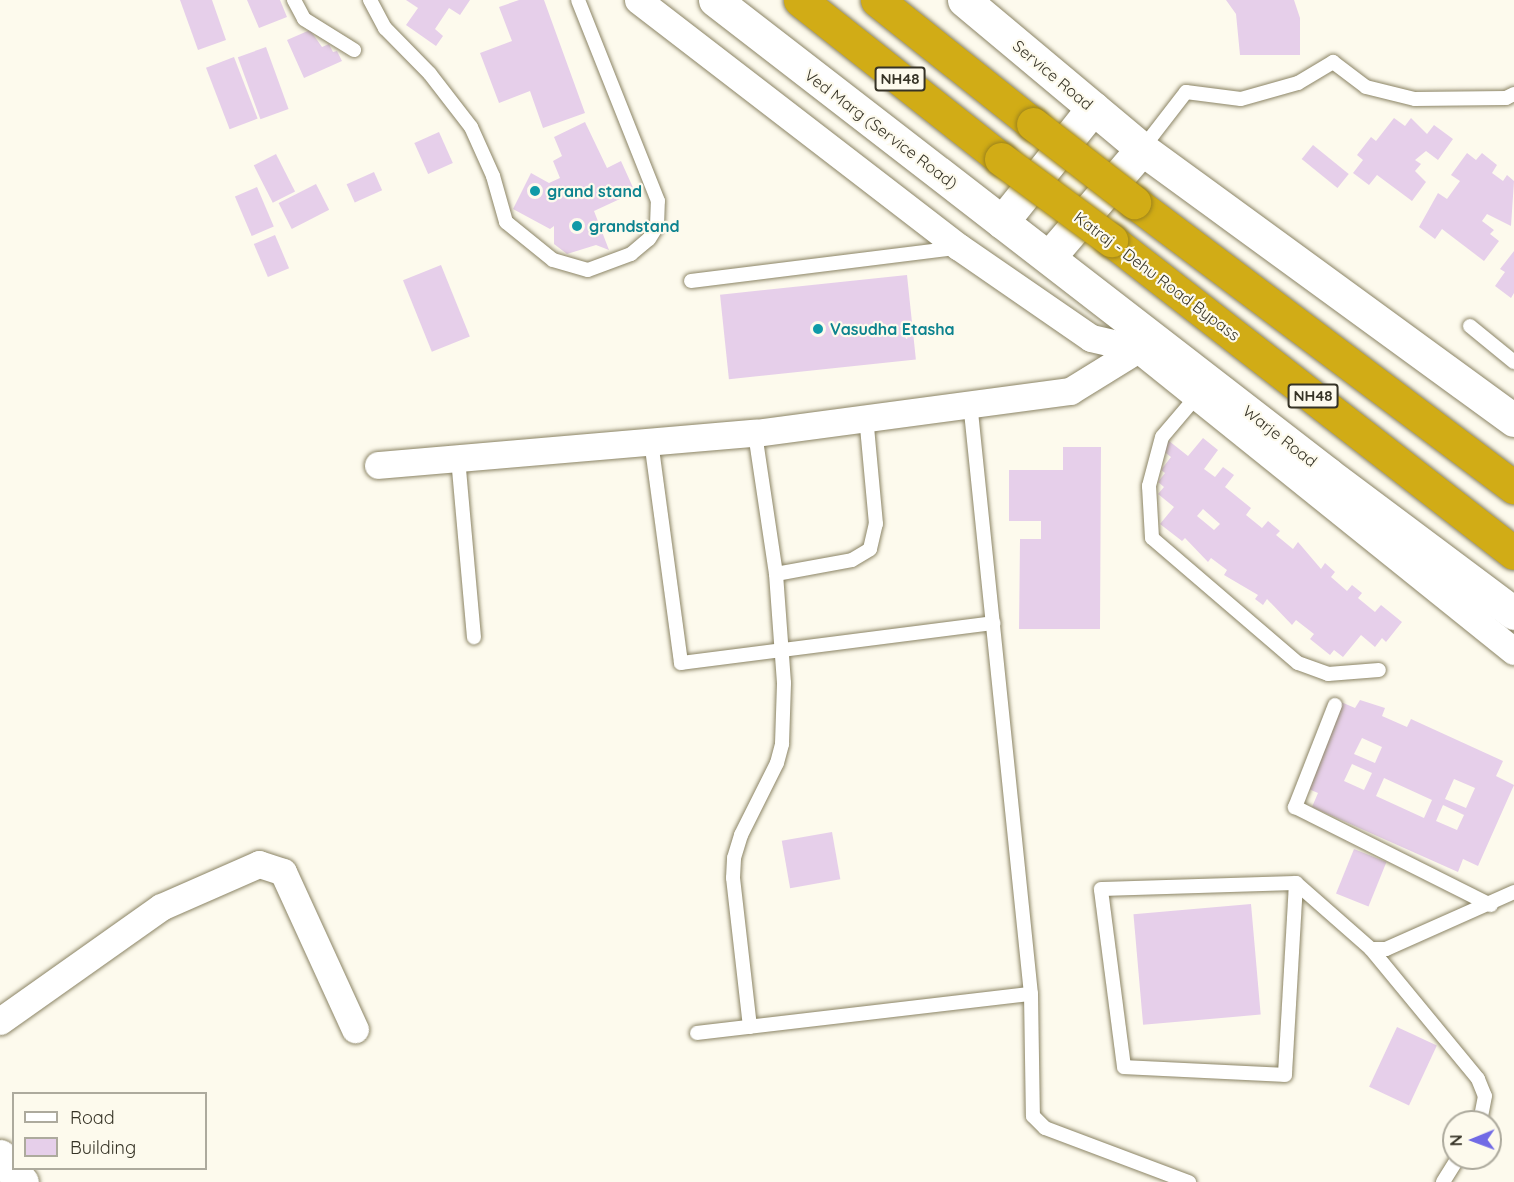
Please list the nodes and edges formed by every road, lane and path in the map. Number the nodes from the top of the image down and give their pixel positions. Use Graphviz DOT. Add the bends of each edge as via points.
graph roads {
  1 [pos="294,0"];
  2 [pos="370,0"];
  3 [pos="578,0"];
  4 [pos="638,0"];
  5 [pos="715,0"];
  6 [pos="800,0"];
  7 [pos="877,0"];
  8 [pos="964,0"];
  9 [pos="354,50"];
  10 [pos="1514,94"];
  11 [pos="1093,108"];
  12 [pos="1142,149"];
  13 [pos="1002,222"];
  14 [pos="959,247"];
  15 [pos="1049,257"];
  16 [pos="691,281"];
  17 [pos="1470,326"];
  18 [pos="1149,346"];
  19 [pos="1514,362"];
  20 [pos="1196,397"];
  21 [pos="970,402"];
  22 [pos="866,417"];
  23 [pos="1514,420"];
  24 [pos="755,433"];
  25 [pos="651,441"];
  26 [pos="458,458"];
  27 [pos="378,465"];
  28 [pos="1514,487"];
  29 [pos="1514,553"];
  30 [pos="776,574"];
  31 [pos="1514,613"];
  32 [pos="993,623"];
  33 [pos="474,637"];
  34 [pos="1514,651"];
  35 [pos="783,652"];
  36 [pos="1380,670"];
  37 [pos="1335,705"];
  38 [pos="1296,883"];
  39 [pos="1514,892"];
  40 [pos="1491,905"];
  41 [pos="1371,949"];
  42 [pos="1031,994"];
  43 [pos="0,1021"];
  44 [pos="750,1027"];
  45 [pos="355,1029"];
  46 [pos="697,1033"];
  47 [pos="1482,1110"];
  48 [pos="0,1156"];
  49 [pos="21,1182"];
  50 [pos="1189,1182"];
  1 -- 9 [label="lane" via="304,19"];
  2 -- 3 [label="lane" via="385,28 430,75 471,128 493,176 506,222 553,260 588,270 631,254 649,239 657,226 658,201"];
  4 -- 14 [label="street"];
  5 -- 13 [label="street, Ved Marg (Service Road)"];
  6 -- 29 [label="highway, Katraj - Dehu Road Bypass / NH48, bridge"];
  7 -- 28 [label="highway, NH48, bridge" via="1134,202"];
  8 -- 11 [label="street, Service Road"];
  10 -- 12 [label="lane" via="1506,98 1415,99 1366,87 1333,62 1298,83 1241,99 1186,92"];
  11 -- 12 [label="street, Service Road"];
  11 -- 13 [label="street"];
  12 -- 15 [label="street"];
  12 -- 23 [label="street"];
  13 -- 15 [label="street, Ved Marg (Service Road)"];
  14 -- 16 [label="lane"];
  14 -- 18 [label="street" via="1091,338"];
  15 -- 18 [label="street, Warje Road"];
  17 -- 19 [label="lane"];
  18 -- 20 [label="street"];
  18 -- 21 [label="street" via="1070,391"];
  18 -- 31 [label="street, Warje Road"];
  20 -- 34 [label="street"];
  20 -- 36 [label="lane" via="1162,436 1149,486 1152,538 1298,663 1328,674"];
  21 -- 22 [label="street"];
  21 -- 32 [label="lane"];
  22 -- 24 [label="street"];
  22 -- 30 [label="lane" via="876,525 870,549 852,560"];
  24 -- 25 [label="street"];
  24 -- 30 [label="lane"];
  25 -- 26 [label="street"];
  25 -- 35 [label="lane" via="681,663"];
  26 -- 27 [label="street"];
  26 -- 33 [label="lane"];
  30 -- 35 [label="lane"];
  32 -- 35 [label="lane"];
  32 -- 42 [label="lane"];
  35 -- 44 [label="lane" via="782,744 734,858"];
  37 -- 40 [label="lane" via="1294,807"];
  38 -- 38 [label="lane" via="1101,889 1124,1067 1285,1075"];
  38 -- 41 [label="lane"];
  39 -- 40 [label="lane"];
  40 -- 41 [label="lane" via="1386,949"];
  41 -- 47 [label="lane" via="1478,1079 1485,1096"];
  42 -- 44 [label="lane"];
  42 -- 50 [label="lane" via="1033,1116 1045,1128"];
  43 -- 45 [label="street" via="161,907 259,864 283,872"];
  44 -- 46 [label="lane"];
  48 -- 49 [label="street"];
}
